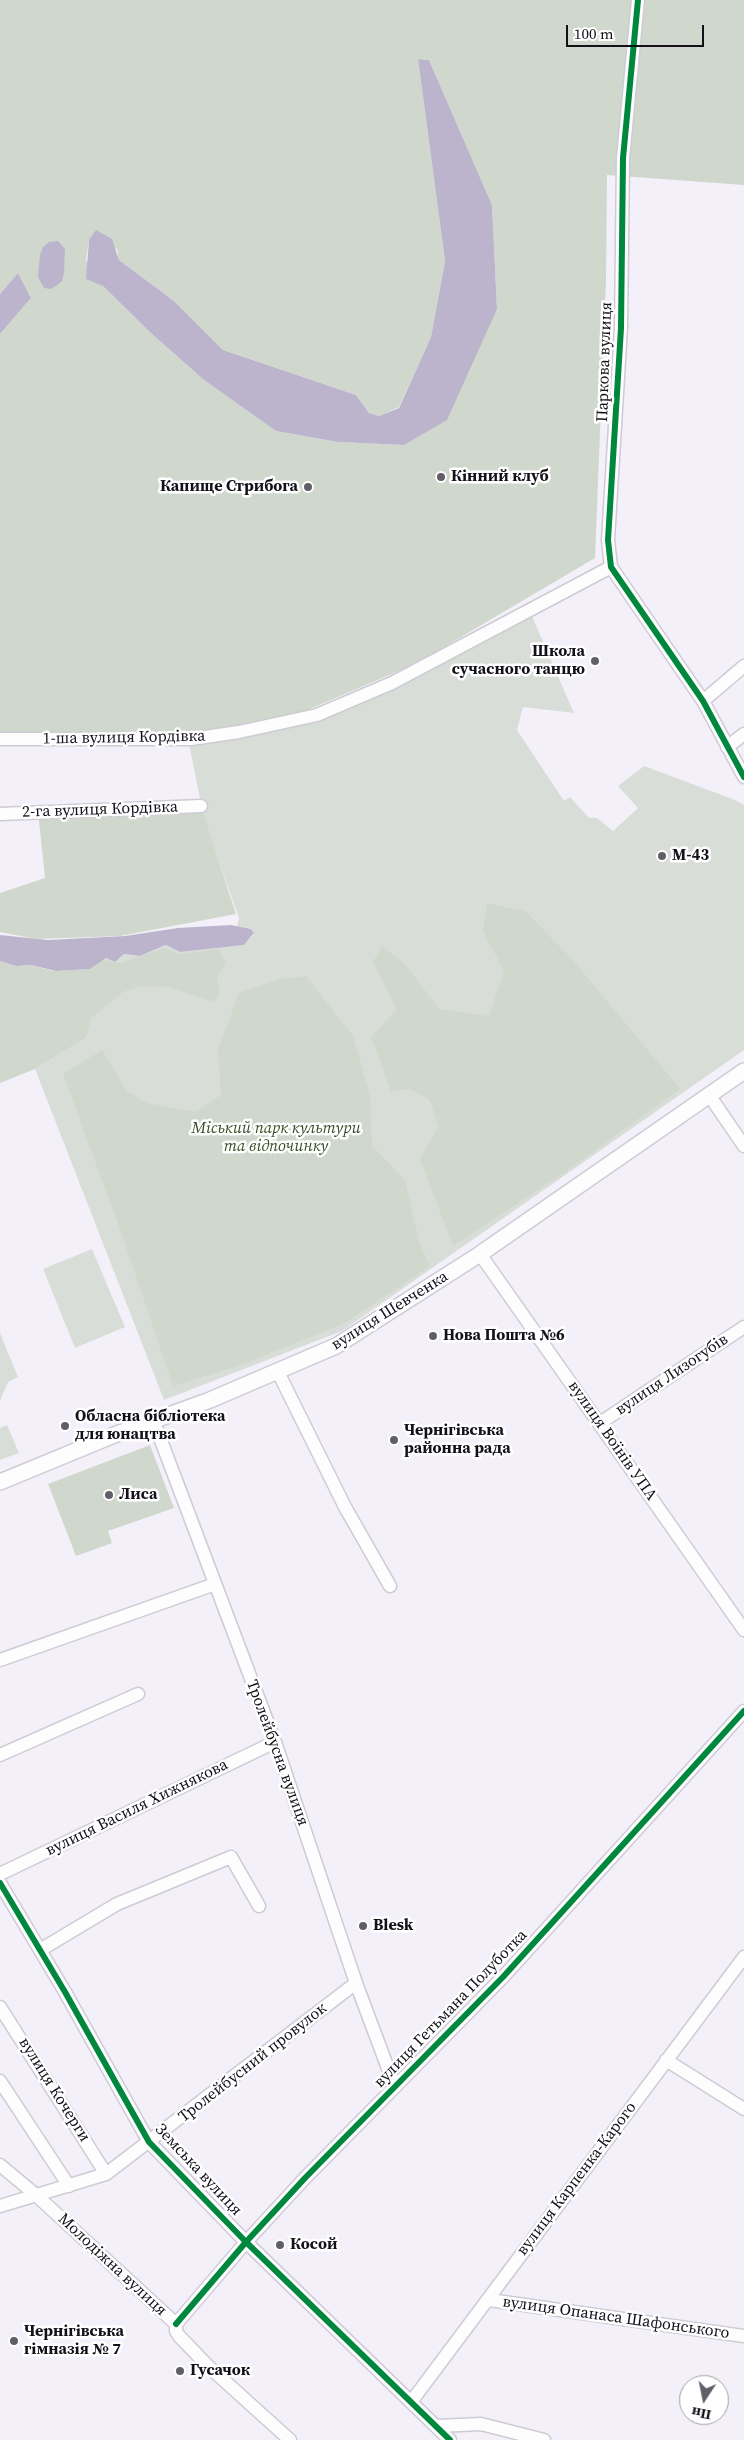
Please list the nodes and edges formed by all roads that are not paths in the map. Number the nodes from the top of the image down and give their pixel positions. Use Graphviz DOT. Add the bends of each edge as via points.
graph roads {
  1 [pos="638,0"];
  2 [pos="610,567"];
  3 [pos="744,666"];
  4 [pos="703,701"];
  5 [pos="744,734"];
  6 [pos="0,739"];
  7 [pos="727,747"];
  8 [pos="744,777"];
  9 [pos="201,806"];
  10 [pos="0,814"];
  11 [pos="744,1071"];
  12 [pos="709,1094"];
  13 [pos="744,1146"];
  14 [pos="480,1254"];
  15 [pos="744,1327"];
  16 [pos="278,1372"];
  17 [pos="154,1422"];
  18 [pos="600,1423"];
  19 [pos="0,1482"];
  20 [pos="215,1584"];
  21 [pos="390,1586"];
  22 [pos="744,1630"];
  23 [pos="0,1660"];
  24 [pos="138,1694"];
  25 [pos="744,1711"];
  26 [pos="275,1742"];
  27 [pos="0,1755"];
  28 [pos="0,1874"];
  29 [pos="0,1883"];
  30 [pos="259,1906"];
  31 [pos="40,1950"];
  32 [pos="744,1957"];
  33 [pos="356,1983"];
  34 [pos="0,2007"];
  35 [pos="666,2060"];
  36 [pos="0,2081"];
  37 [pos="395,2086"];
  38 [pos="744,2109"];
  39 [pos="149,2142"];
  40 [pos="0,2165"];
  41 [pos="106,2174"];
  42 [pos="69,2186"];
  43 [pos="36,2195"];
  44 [pos="0,2206"];
  45 [pos="246,2242"];
  46 [pos="489,2300"];
  47 [pos="176,2324"];
  48 [pos="744,2336"];
  49 [pos="411,2402"];
  50 [pos="438,2426"];
  51 [pos="290,2440"];
  52 [pos="450,2440"];
  53 [pos="544,2440"];
  1 -- 2 [label="street, Паркова вулиця" via="623,158 621,328 608,540"];
  2 -- 4 [label="street"];
  2 -- 6 [label="street, 1-ша вулиця Кордівка" via="416,670 317,715 191,739"];
  3 -- 4 [label="street"];
  4 -- 7 [label="street"];
  5 -- 7 [label="street"];
  7 -- 8 [label="street"];
  9 -- 10 [label="street, 2-га вулиця Кордівка"];
  11 -- 12 [label="main road, вулиця Шевченка"];
  12 -- 13 [label="street"];
  12 -- 14 [label="main road, вулиця Шевченка"];
  14 -- 16 [label="main road, вулиця Шевченка" via="336,1346"];
  14 -- 18 [label="street, вулиця Воїнів УПА"];
  15 -- 18 [label="street, вулиця Лизогубів"];
  16 -- 17 [label="main road, вулиця Шевченка"];
  16 -- 21 [label="street" via="345,1507"];
  17 -- 19 [label="main road, вулиця Шевченка"];
  17 -- 20 [label="street, Тролейбусна вулиця"];
  18 -- 22 [label="street, вулиця Воїнів УПА"];
  20 -- 23 [label="street"];
  20 -- 26 [label="street, Тролейбусна вулиця"];
  24 -- 27 [label="street"];
  25 -- 37 [label="street, вулиця Гетьмана Полуботка" via="575,1900"];
  26 -- 28 [label="street, вулиця Василя Хижнякова"];
  26 -- 33 [label="street, Тролейбусна вулиця"];
  29 -- 31 [label="street, Земська вулиця"];
  30 -- 31 [label="street" via="231,1857 117,1904"];
  31 -- 39 [label="street, Земська вулиця"];
  32 -- 35 [label="street, вулиця Карпенка-Карого"];
  33 -- 37 [label="street, Тролейбусна вулиця"];
  33 -- 39 [label="street, Тролейбусний провулок"];
  34 -- 41 [label="street, вулиця Кочерги"];
  35 -- 38 [label="street"];
  35 -- 46 [label="street, вулиця Карпенка-Карого"];
  36 -- 42 [label="street"];
  37 -- 45 [label="street, вулиця Гетьмана Полуботка"];
  39 -- 41 [label="street"];
  39 -- 45 [label="street, Земська вулиця"];
  40 -- 43 [label="street"];
  41 -- 42 [label="street"];
  42 -- 43 [label="street"];
  43 -- 44 [label="street"];
  43 -- 47 [label="street, Молодіжна вулиця"];
  45 -- 47 [label="street, вулиця Гетьмана Полуботка"];
  45 -- 49 [label="street, Земська вулиця"];
  46 -- 48 [label="street, вулиця Опанаса Шафонського"];
  46 -- 49 [label="street, вулиця Карпенка-Карого"];
  47 -- 51 [label="street, Молодіжна вулиця" via="176,2331 193,2351"];
  49 -- 50 [label="street, Земська вулиця"];
  50 -- 52 [label="street, Земська вулиця"];
  50 -- 53 [label="street" via="481,2424"];
}
